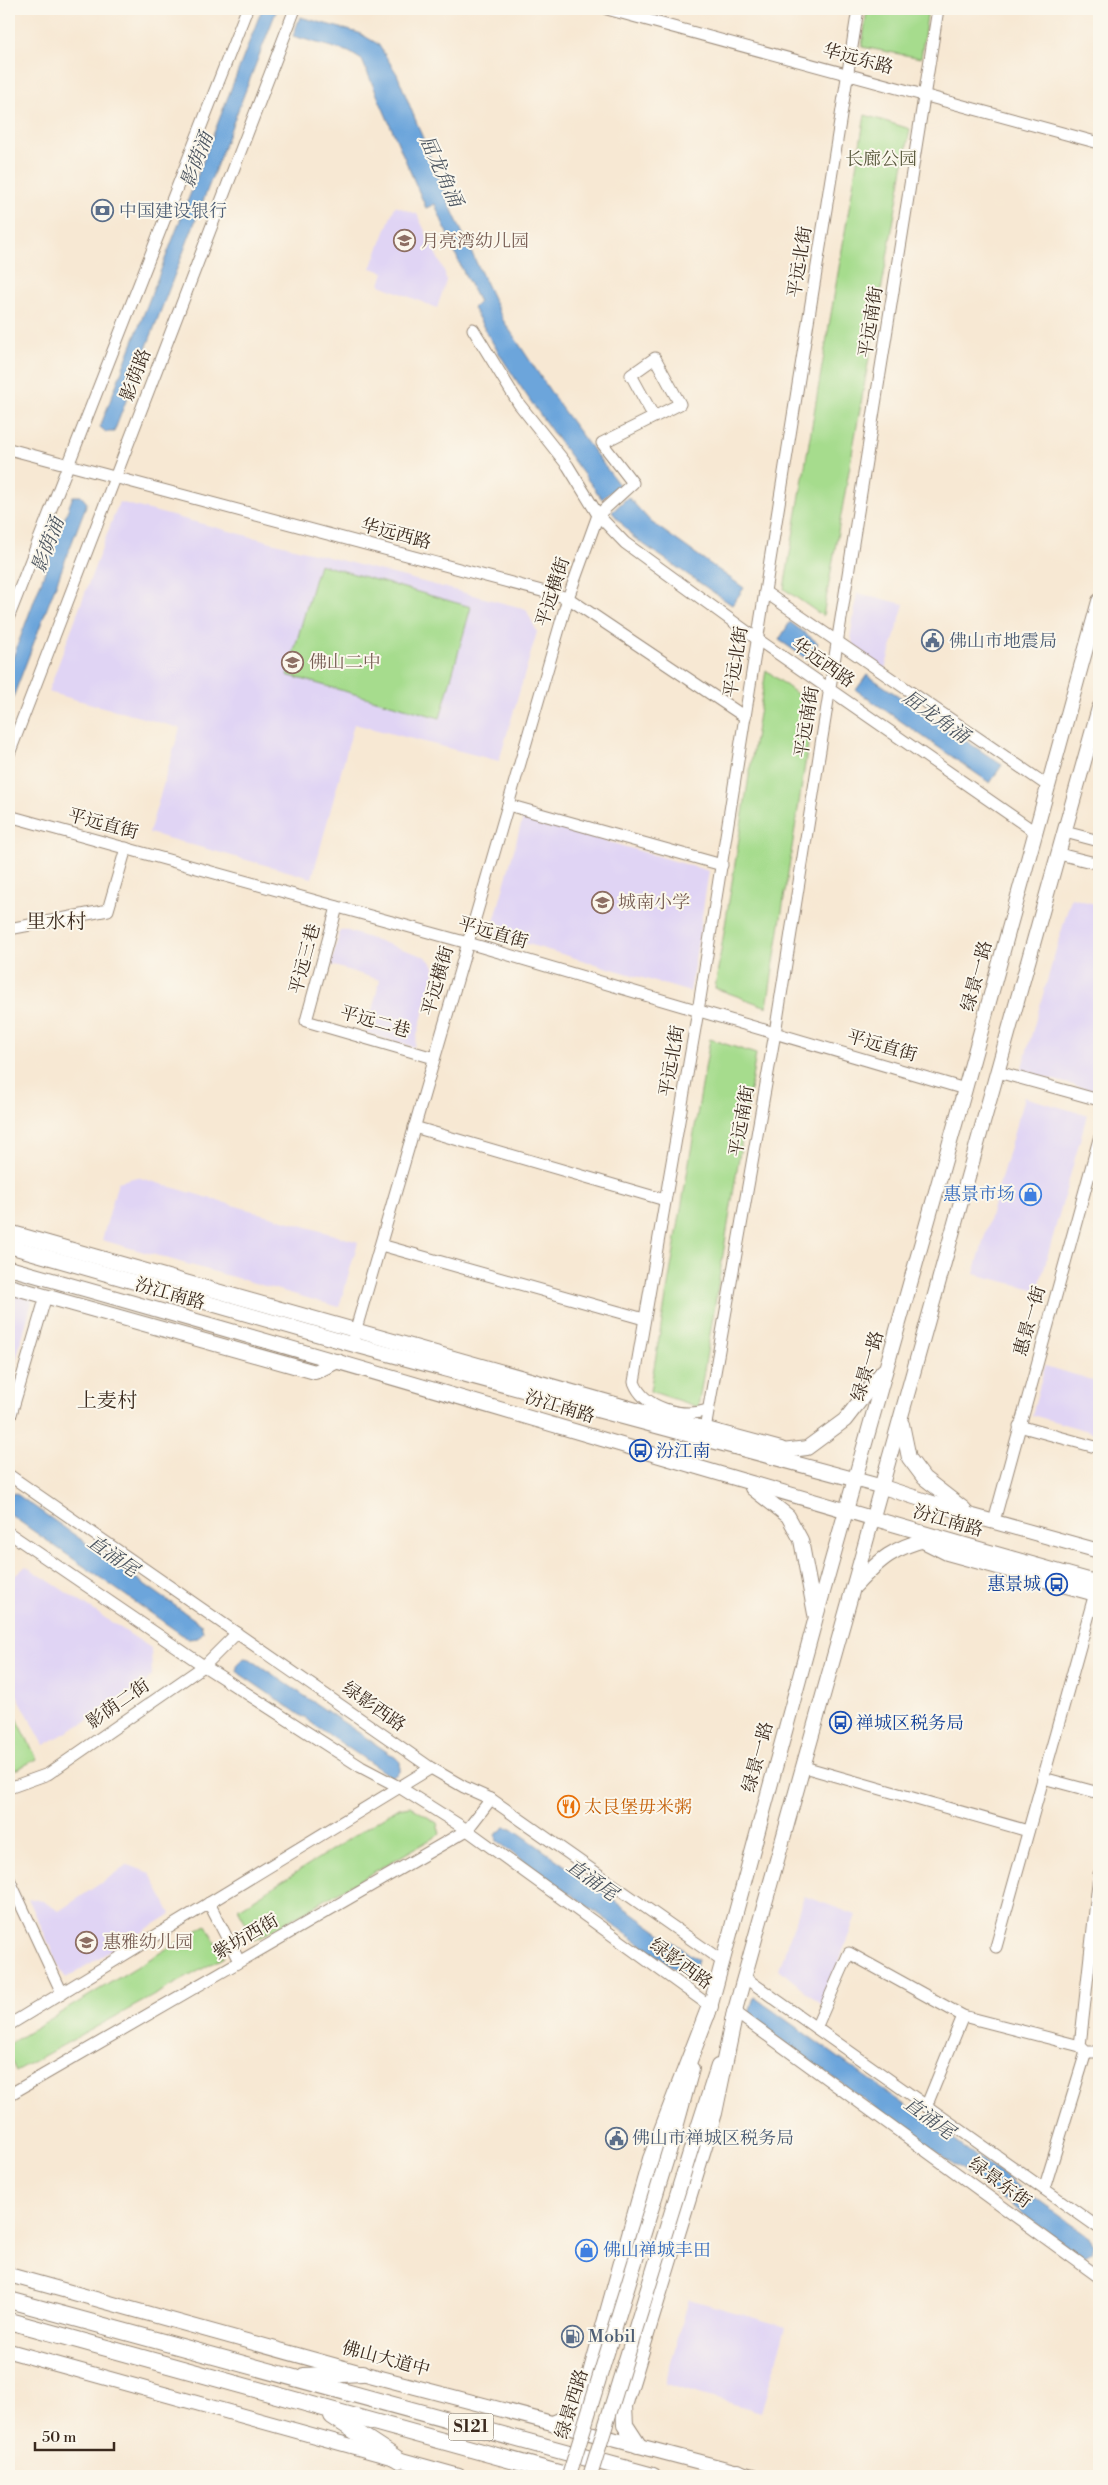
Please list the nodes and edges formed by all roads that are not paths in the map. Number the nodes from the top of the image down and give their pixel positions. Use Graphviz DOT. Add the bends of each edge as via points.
graph roads {
  1 [pos="247,9"];
  2 [pos="295,9"];
  3 [pos="607,9"];
  4 [pos="858,9"];
  5 [pos="938,9"];
  6 [pos="848,74"];
  7 [pos="925,95"];
  8 [pos="1099,143"];
  9 [pos="473,329"];
  10 [pos="654,417"];
  11 [pos="9,449"];
  12 [pos="66,466"];
  13 [pos="115,478"];
  14 [pos="598,514"];
  15 [pos="765,592"];
  16 [pos="568,598"];
  17 [pos="1099,602"];
  18 [pos="9,616"];
  19 [pos="757,639"];
  20 [pos="838,642"];
  21 [pos="830,690"];
  22 [pos="1099,708"];
  23 [pos="745,717"];
  24 [pos="9,754"];
  25 [pos="1048,786"];
  26 [pos="508,805"];
  27 [pos="9,816"];
  28 [pos="1035,832"];
  29 [pos="1065,832"];
  30 [pos="1099,841"];
  31 [pos="126,848"];
  32 [pos="1059,854"];
  33 [pos="1099,864"];
  34 [pos="722,865"];
  35 [pos="338,907"];
  36 [pos="9,929"];
  37 [pos="468,943"];
  38 [pos="698,1011"];
  39 [pos="306,1020"];
  40 [pos="775,1033"];
  41 [pos="434,1058"];
  42 [pos="998,1072"];
  43 [pos="965,1089"];
  44 [pos="1099,1100"];
  45 [pos="414,1127"];
  46 [pos="1099,1139"];
  47 [pos="1095,1168"];
  48 [pos="665,1200"];
  49 [pos="9,1232"];
  50 [pos="9,1246"];
  51 [pos="380,1246"];
  52 [pos="58,1253"];
  53 [pos="9,1268"];
  54 [pos="51,1280"];
  55 [pos="9,1286"];
  56 [pos="198,1293"];
  57 [pos="46,1296"];
  58 [pos="644,1319"];
  59 [pos="356,1330"];
  60 [pos="351,1344"];
  61 [pos="285,1346"];
  62 [pos="338,1361"];
  63 [pos="280,1362"];
  64 [pos="888,1364"];
  65 [pos="634,1382"];
  66 [pos="629,1407"];
  67 [pos="708,1410"];
  68 [pos="9,1421"];
  69 [pos="901,1421"];
  70 [pos="1019,1426"];
  71 [pos="704,1434"];
  72 [pos="1099,1448"];
  73 [pos="789,1451"];
  74 [pos="756,1454"];
  75 [pos="9,1476"];
  76 [pos="854,1480"];
  77 [pos="746,1482"];
  78 [pos="883,1487"];
  79 [pos="956,1503"];
  80 [pos="845,1512"];
  81 [pos="996,1514"];
  82 [pos="973,1516"];
  83 [pos="873,1520"];
  84 [pos="9,1533"];
  85 [pos="935,1537"];
  86 [pos="921,1540"];
  87 [pos="1099,1542"];
  88 [pos="1099,1551"];
  89 [pos="854,1588"];
  90 [pos="1098,1590"];
  91 [pos="816,1617"];
  92 [pos="237,1633"];
  93 [pos="204,1666"];
  94 [pos="804,1767"];
  95 [pos="431,1768"];
  96 [pos="1043,1778"];
  97 [pos="399,1787"];
  98 [pos="9,1788"];
  99 [pos="1099,1792"];
  100 [pos="490,1799"];
  101 [pos="467,1830"];
  102 [pos="1028,1831"];
  103 [pos="1099,1874"];
  104 [pos="9,1879"];
  105 [pos="208,1903"];
  106 [pos="996,1947"];
  107 [pos="722,1961"];
  108 [pos="239,1962"];
  109 [pos="744,1977"];
  110 [pos="62,1993"];
  111 [pos="710,2006"];
  112 [pos="735,2012"];
  113 [pos="963,2016"];
  114 [pos="9,2025"];
  115 [pos="816,2028"];
  116 [pos="1083,2049"];
  117 [pos="1099,2052"];
  118 [pos="9,2095"];
  119 [pos="926,2107"];
  120 [pos="672,2142"];
  121 [pos="1044,2189"];
  122 [pos="1099,2228"];
  123 [pos="1098,2273"];
  124 [pos="9,2275"];
  125 [pos="9,2300"];
  126 [pos="9,2321"];
  127 [pos="9,2351"];
  128 [pos="362,2373"];
  129 [pos="290,2377"];
  130 [pos="317,2406"];
  131 [pos="555,2423"];
  132 [pos="638,2444"];
  133 [pos="399,2460"];
  134 [pos="746,2475"];
  135 [pos="459,2476"];
  136 [pos="569,2476"];
  137 [pos="590,2476"];
  138 [pos="653,2476"];
  1 -- 12 [label="street, 影荫路"];
  2 -- 13 [label="street, 影荫路"];
  3 -- 6 [label="street, 华远东路"];
  4 -- 6 [label="street, 平远北街"];
  5 -- 7 [label="street, 平远南街"];
  6 -- 7 [label="street, 华远东路"];
  6 -- 15 [label="street, 平远北街"];
  7 -- 8 [label="street, 华远东路"];
  7 -- 20 [label="street, 平远南街"];
  9 -- 14 [label="street, 华远西路" via="519,404 568,466"];
  10 -- 10 [label="street" via="631,375 655,358 680,404"];
  10 -- 14 [label="street" via="602,443 633,483"];
  11 -- 12 [label="street, 华远西路"];
  12 -- 13 [label="street, 华远西路"];
  12 -- 18 [label="street, 影荫路"];
  13 -- 16 [label="street, 华远西路"];
  13 -- 24 [label="street, 影荫路"];
  14 -- 16 [label="street, 平远横街"];
  14 -- 19 [label="street, 华远西路" via="624,544"];
  15 -- 19 [label="street, 平远北街"];
  15 -- 20 [label="street, 华远西路"];
  16 -- 23 [label="street, 华远西路"];
  16 -- 26 [label="street, 平远横街"];
  17 -- 25 [label="main road, 绿景一路"];
  19 -- 21 [label="street, 华远西路"];
  19 -- 23 [label="street, 平远北街"];
  20 -- 21 [label="street, 平远南街"];
  20 -- 25 [label="street, 华远西路"];
  21 -- 28 [label="street, 华远西路"];
  21 -- 40 [label="street, 平远南街"];
  22 -- 29 [label="main road"];
  23 -- 34 [label="street, 平远北街"];
  25 -- 28 [label="main road, 绿景一路"];
  26 -- 34 [label="street"];
  26 -- 37 [label="street, 平远横街"];
  27 -- 31 [label="street, 平远直街"];
  28 -- 43 [label="main road, 绿景一路"];
  29 -- 30 [label="street"];
  29 -- 32 [label="main road"];
  31 -- 35 [label="street, 平远直街"];
  31 -- 36 [label="street" via="108,910"];
  32 -- 33 [label="street"];
  32 -- 42 [label="main road"];
  34 -- 38 [label="street, 平远北街"];
  35 -- 37 [label="street, 平远直街"];
  35 -- 39 [label="street, 平远三巷"];
  37 -- 38 [label="street, 平远直街"];
  37 -- 41 [label="street, 平远横街"];
  38 -- 40 [label="street, 平远直街"];
  38 -- 48 [label="street, 平远北街"];
  39 -- 41 [label="street, 平远二巷"];
  40 -- 43 [label="street, 平远直街"];
  40 -- 67 [label="street, 平远南街"];
  41 -- 45 [label="street, 平远横街"];
  42 -- 44 [label="street"];
  42 -- 69 [label="main road"];
  43 -- 64 [label="main road, 绿景一路"];
  45 -- 48 [label="street"];
  45 -- 51 [label="street, 平远横街"];
  46 -- 47 [label="street, 惠景一街"];
  47 -- 70 [label="street, 惠景一街"];
  48 -- 58 [label="street, 平远北街"];
  49 -- 52 [label="main road"];
  50 -- 52 [label="main road, 汾江南路"];
  51 -- 58 [label="street"];
  51 -- 59 [label="street, 平远横街"];
  52 -- 56 [label="main road, 汾江南路"];
  53 -- 54 [label="main road, 汾江南路"];
  54 -- 57 [label="main road"];
  54 -- 61 [label="main road, 汾江南路"];
  55 -- 57 [label="main road"];
  56 -- 59 [label="main road"];
  56 -- 60 [label="main road, 汾江南路"];
  57 -- 63 [label="main road"];
  57 -- 68 [label="street"];
  58 -- 65 [label="street, 平远北街"];
  59 -- 60 [label="street, 平远横街"];
  59 -- 66 [label="main road"];
  60 -- 71 [label="main road, 汾江南路"];
  61 -- 62 [label="main road, 汾江南路"];
  61 -- 63 [label="main road"];
  62 -- 63 [label="main road" via="315,1372"];
  62 -- 77 [label="main road, 汾江南路"];
  64 -- 73 [label="main road" via="845,1420 807,1448"];
  64 -- 76 [label="main road, 绿景一路"];
  65 -- 66 [label="street, 平远北街"];
  65 -- 67 [label="street" via="637,1391 654,1405 684,1413"];
  66 -- 71 [label="main road" via="682,1423"];
  67 -- 71 [label="street, 平远南街"];
  69 -- 78 [label="main road"];
  69 -- 79 [label="main road" via="909,1458 924,1478"];
  70 -- 72 [label="street"];
  70 -- 81 [label="street, 惠景一街"];
  71 -- 73 [label="main road"];
  71 -- 74 [label="main road, 汾江南路"];
  73 -- 74 [label="main road"];
  74 -- 76 [label="main road, 汾江南路"];
  75 -- 92 [label="street, 绿影西路"];
  76 -- 78 [label="main road, 汾江南路"];
  76 -- 80 [label="main road, 绿景一路"];
  77 -- 80 [label="main road, 汾江南路"];
  77 -- 91 [label="main road" via="788,1516 801,1540"];
  78 -- 82 [label="main road, 汾江南路"];
  78 -- 83 [label="main road"];
  79 -- 81 [label="main road"];
  79 -- 82 [label="main road"];
  80 -- 83 [label="main road, 汾江南路"];
  80 -- 91 [label="main road, 绿景一路"];
  81 -- 87 [label="main road"];
  82 -- 88 [label="main road, 汾江南路"];
  83 -- 85 [label="main road, 汾江南路"];
  83 -- 89 [label="main road"];
  84 -- 93 [label="street, 绿影西路"];
  85 -- 86 [label="main road"];
  85 -- 90 [label="main road, 汾江南路"];
  86 -- 89 [label="main road" via="905,1544 879,1560"];
  86 -- 90 [label="main road" via="947,1553"];
  89 -- 94 [label="main road"];
  90 -- 96 [label="street"];
  91 -- 107 [label="main road, 绿景一路"];
  92 -- 93 [label="street, 影荫二街"];
  92 -- 95 [label="street, 绿影西路"];
  93 -- 97 [label="street, 绿影西路" via="361,1767"];
  93 -- 98 [label="street, 影荫二街" via="48,1774"];
  94 -- 102 [label="street"];
  94 -- 109 [label="main road"];
  95 -- 97 [label="street"];
  95 -- 100 [label="street, 绿影西路"];
  96 -- 99 [label="street"];
  96 -- 102 [label="street"];
  97 -- 101 [label="street, 绿影西路"];
  97 -- 105 [label="street"];
  100 -- 101 [label="street, 紫坊西街"];
  100 -- 107 [label="street, 绿影西路"];
  101 -- 108 [label="street, 紫坊西街"];
  101 -- 111 [label="street, 绿影西路"];
  102 -- 106 [label="street"];
  103 -- 116 [label="street"];
  104 -- 110 [label="street"];
  105 -- 108 [label="street"];
  105 -- 110 [label="street"];
  107 -- 111 [label="main road, 绿景一路"];
  108 -- 118 [label="street, 紫坊西街"];
  109 -- 112 [label="main road"];
  109 -- 115 [label="street, 绿景东街"];
  110 -- 114 [label="street"];
  111 -- 120 [label="main road, 绿景一路"];
  111 -- 131 [label="highway" via="651,2160 586,2392 578,2413"];
  112 -- 123 [label="street, 绿景东街"];
  112 -- 132 [label="highway" via="714,2113 624,2406 625,2424"];
  112 -- 137 [label="main road, bridge"];
  113 -- 115 [label="street" via="849,1953"];
  113 -- 116 [label="street"];
  113 -- 119 [label="street"];
  115 -- 119 [label="street, 绿景东街"];
  116 -- 117 [label="street"];
  116 -- 121 [label="street"];
  119 -- 121 [label="street, 绿景东街"];
  120 -- 136 [label="main road, 绿景西路, bridge"];
  121 -- 122 [label="street, 绿景东街"];
  124 -- 128 [label="main road, 佛山大道中"];
  125 -- 129 [label="highway, S121"];
  126 -- 130 [label="highway, S121"];
  127 -- 133 [label="main road"];
  128 -- 129 [label="highway"];
  128 -- 131 [label="main road, 佛山大道中"];
  129 -- 138 [label="highway, S121"];
  130 -- 133 [label="highway"];
  130 -- 136 [label="highway, S121"];
  131 -- 132 [label="main road, 佛山大道中"];
  132 -- 134 [label="main road, 佛山大道中"];
  133 -- 135 [label="main road"];
}
